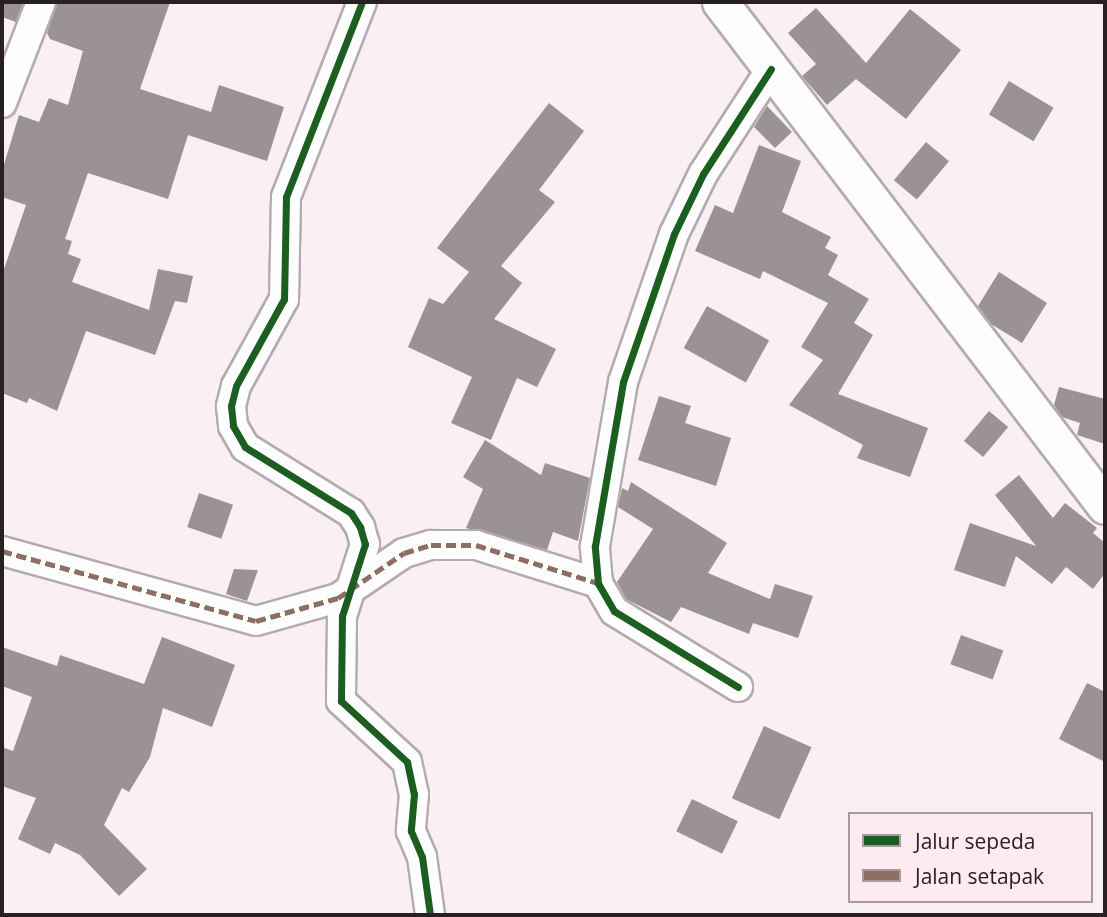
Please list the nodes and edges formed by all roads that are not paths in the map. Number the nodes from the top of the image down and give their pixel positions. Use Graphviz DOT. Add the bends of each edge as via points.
graph roads {
  1 [pos="41,2"];
  2 [pos="362,2"];
  3 [pos="722,3"];
  4 [pos="12,45"];
  5 [pos="771,69"];
  6 [pos="2,103"];
  7 [pos="1105,506"];
  8 [pos="2,551"];
  9 [pos="598,583"];
  10 [pos="351,589"];
  11 [pos="737,687"];
  12 [pos="430,915"];
  1 -- 4 [label="street"];
  2 -- 10 [label="street" via="286,197 284,299 236,386 231,406 233,426 245,447 351,513 365,544"];
  3 -- 5 [label="street"];
  4 -- 6 [label="street"];
  5 -- 7 [label="street"];
  5 -- 9 [label="street" via="703,174 674,234 623,382 595,546"];
  8 -- 10 [label="street" via="256,621 307,610"];
  9 -- 10 [label="street" via="476,545 431,545 404,553"];
  9 -- 11 [label="street" via="614,611 639,630"];
  10 -- 12 [label="street" via="342,617 341,701 407,762 414,794 411,831 422,857"];
}
